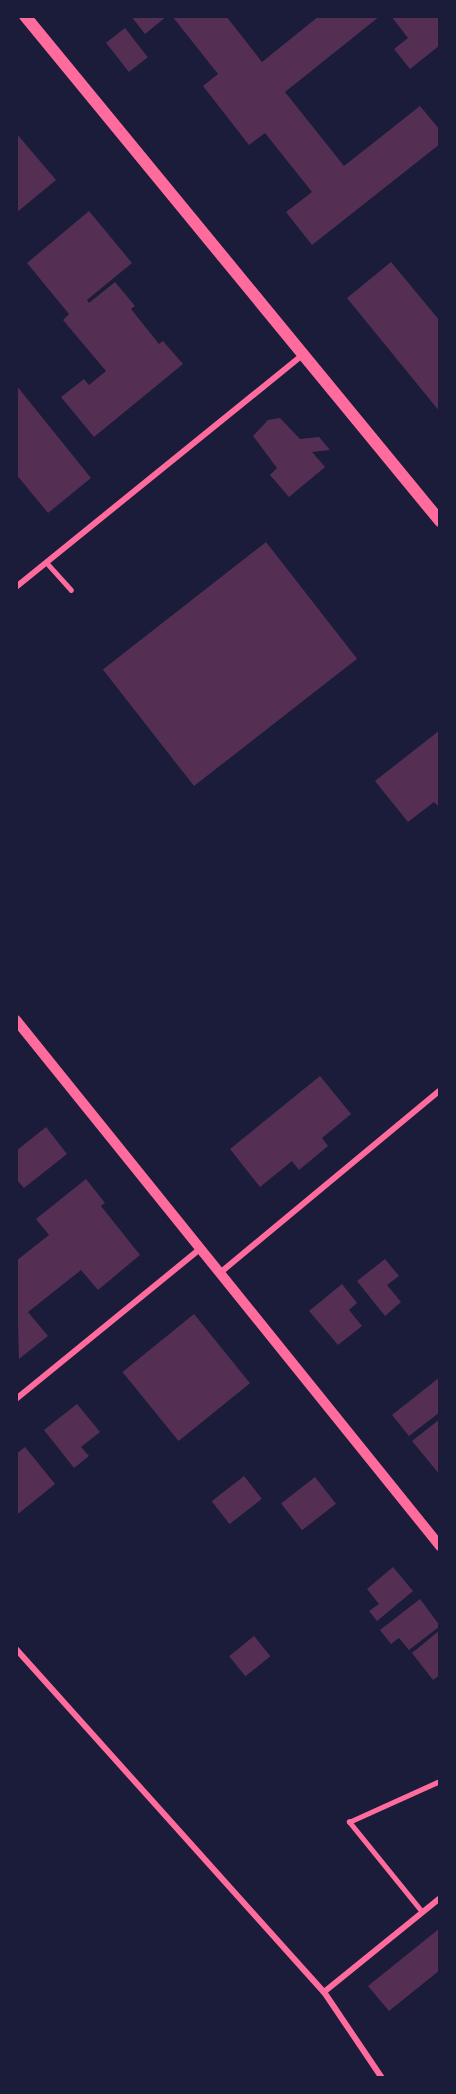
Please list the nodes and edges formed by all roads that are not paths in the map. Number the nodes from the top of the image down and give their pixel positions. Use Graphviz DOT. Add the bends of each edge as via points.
graph roads {
  1 [pos="25,16"];
  2 [pos="303,355"];
  3 [pos="440,521"];
  4 [pos="47,563"];
  5 [pos="16,587"];
  6 [pos="70,590"];
  7 [pos="16,1020"];
  8 [pos="440,1090"];
  9 [pos="201,1248"];
  10 [pos="220,1272"];
  11 [pos="16,1399"];
  12 [pos="440,1546"];
  13 [pos="16,1649"];
  14 [pos="440,1781"];
  15 [pos="440,1898"];
  16 [pos="422,1912"];
  17 [pos="324,1992"];
  18 [pos="382,2078"];
  1 -- 2 [label="main road"];
  2 -- 3 [label="main road"];
  2 -- 4 [label="street"];
  4 -- 5 [label="street"];
  4 -- 6 [label="lane"];
  7 -- 9 [label="street"];
  8 -- 10 [label="street"];
  9 -- 10 [label="street"];
  9 -- 11 [label="street"];
  10 -- 12 [label="street"];
  13 -- 17 [label="street"];
  14 -- 16 [label="lane" via="349,1822"];
  15 -- 16 [label="street"];
  16 -- 17 [label="street"];
  17 -- 18 [label="street"];
}
